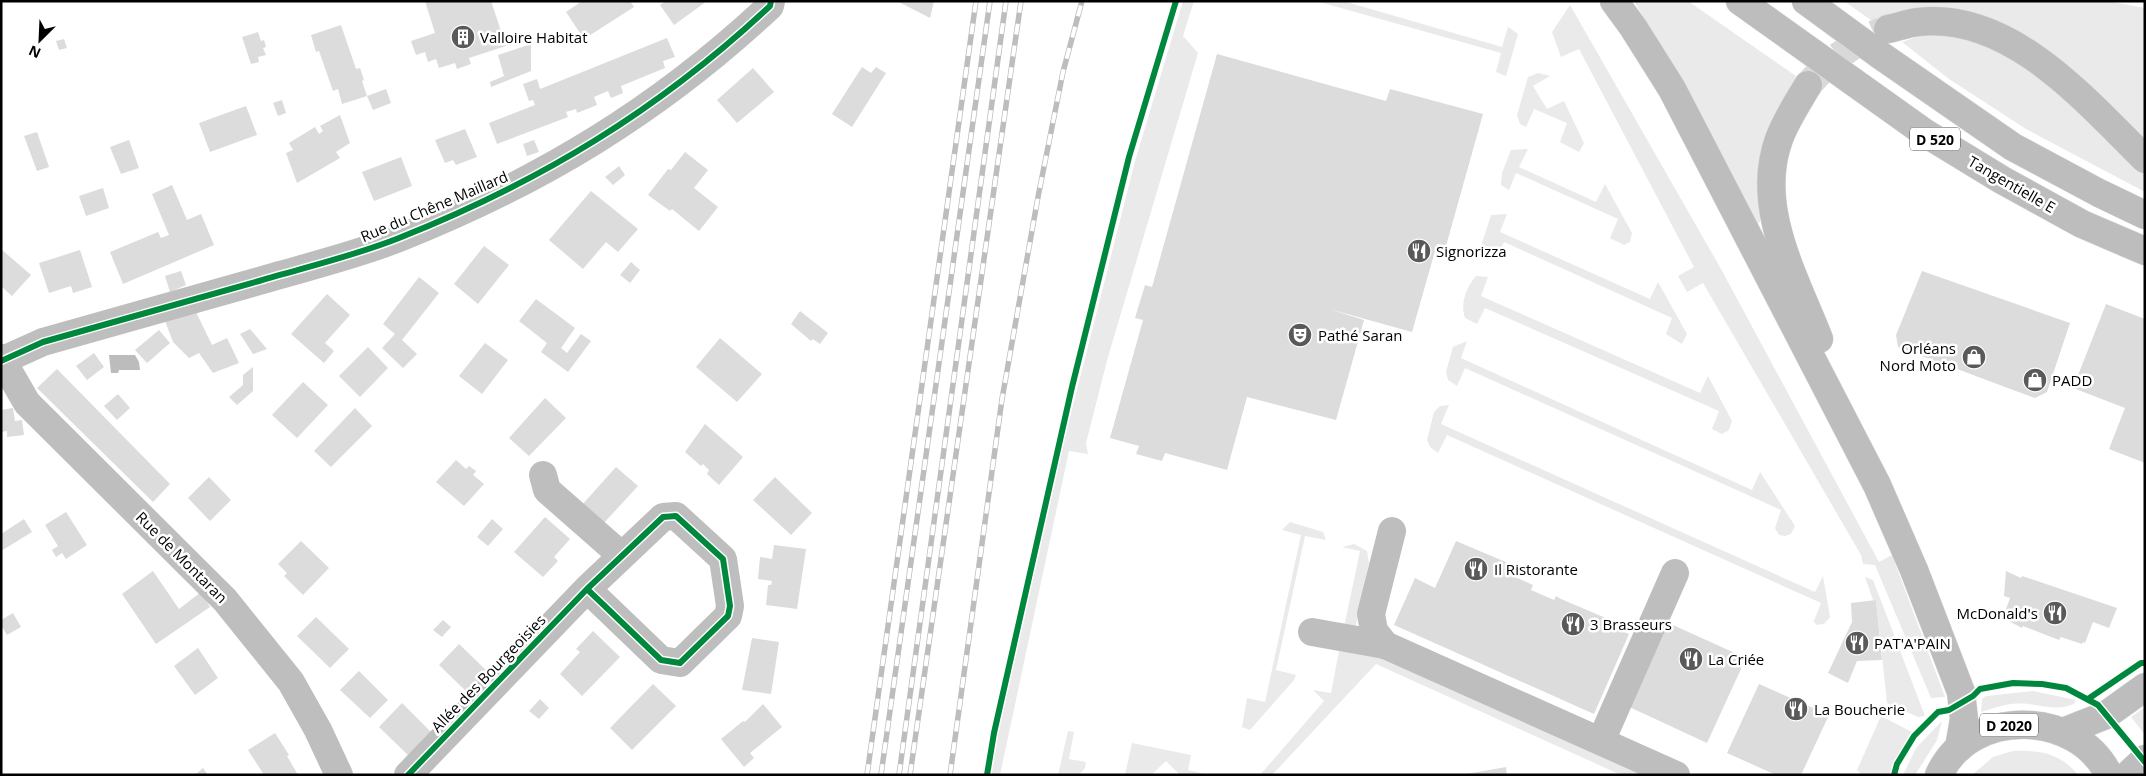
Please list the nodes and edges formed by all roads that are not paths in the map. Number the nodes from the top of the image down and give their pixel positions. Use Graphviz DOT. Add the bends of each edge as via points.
graph roads {
  1 [pos="771,1"];
  2 [pos="1740,1"];
  3 [pos="1806,1"];
  4 [pos="1615,2"];
  5 [pos="1888,29"];
  6 [pos="1808,85"];
  7 [pos="2145,160"];
  8 [pos="2145,215"];
  9 [pos="2145,251"];
  10 [pos="2,360"];
  11 [pos="543,475"];
  12 [pos="1878,485"];
  13 [pos="1392,530"];
  14 [pos="621,555"];
  15 [pos="1675,573"];
  16 [pos="587,589"];
  17 [pos="1312,632"];
  18 [pos="1385,645"];
  19 [pos="2145,687"];
  20 [pos="2063,732"];
  21 [pos="1601,742"];
  22 [pos="1960,748"];
  23 [pos="2145,759"];
  24 [pos="339,775"];
  25 [pos="408,775"];
  26 [pos="1676,775"];
  27 [pos="1939,775"];
  28 [pos="2109,775"];
  29 [pos="2128,775"];
  1 -- 10 [label="street, Rue du Chêne Maillard" via="770,6 715,55 628,120 548,169 484,202 397,239 43,342"];
  2 -- 9 [label="main road, Tangentielle E / D 520" via="1925,133 1994,176 2082,224"];
  3 -- 8 [label="main road, D 520" via="2013,147"];
  4 -- 12 [label="main road" via="1672,89"];
  5 -- 7 [label="main road" via="1918,22 1947,22 1980,29 2022,48 2050,69"];
  6 -- 12 [label="main road" via="1779,139 1772,169 1772,204 1781,244"];
  10 -- 24 [label="street, Rue de Montaran" via="27,402 225,600 291,682"];
  11 -- 14 [label="street" via="547,490"];
  12 -- 22 [label="main road" via="1961,692 1964,719"];
  13 -- 18 [label="street" via="1371,614 1374,631"];
  14 -- 16 [label="street, Allée des Bourgeoisies"];
  14 -- 16 [label="street, Allée des Bourgeoisies" via="663,517 676,516 723,559 730,606 728,616 680,663 661,660"];
  15 -- 21 [label="street"];
  16 -- 25 [label="street, Allée des Bourgeoisies"];
  17 -- 18 [label="street"];
  18 -- 21 [label="street"];
  19 -- 20 [label="main road" via="2106,714"];
  20 -- 22 [label="main road, D 2020" via="2036,724 2009,725 1982,733"];
  20 -- 28 [label="main road, D 2020" via="2086,746"];
  21 -- 26 [label="street"];
  22 -- 27 [label="main road, D 2020"];
  23 -- 29 [label="main road"];
}
